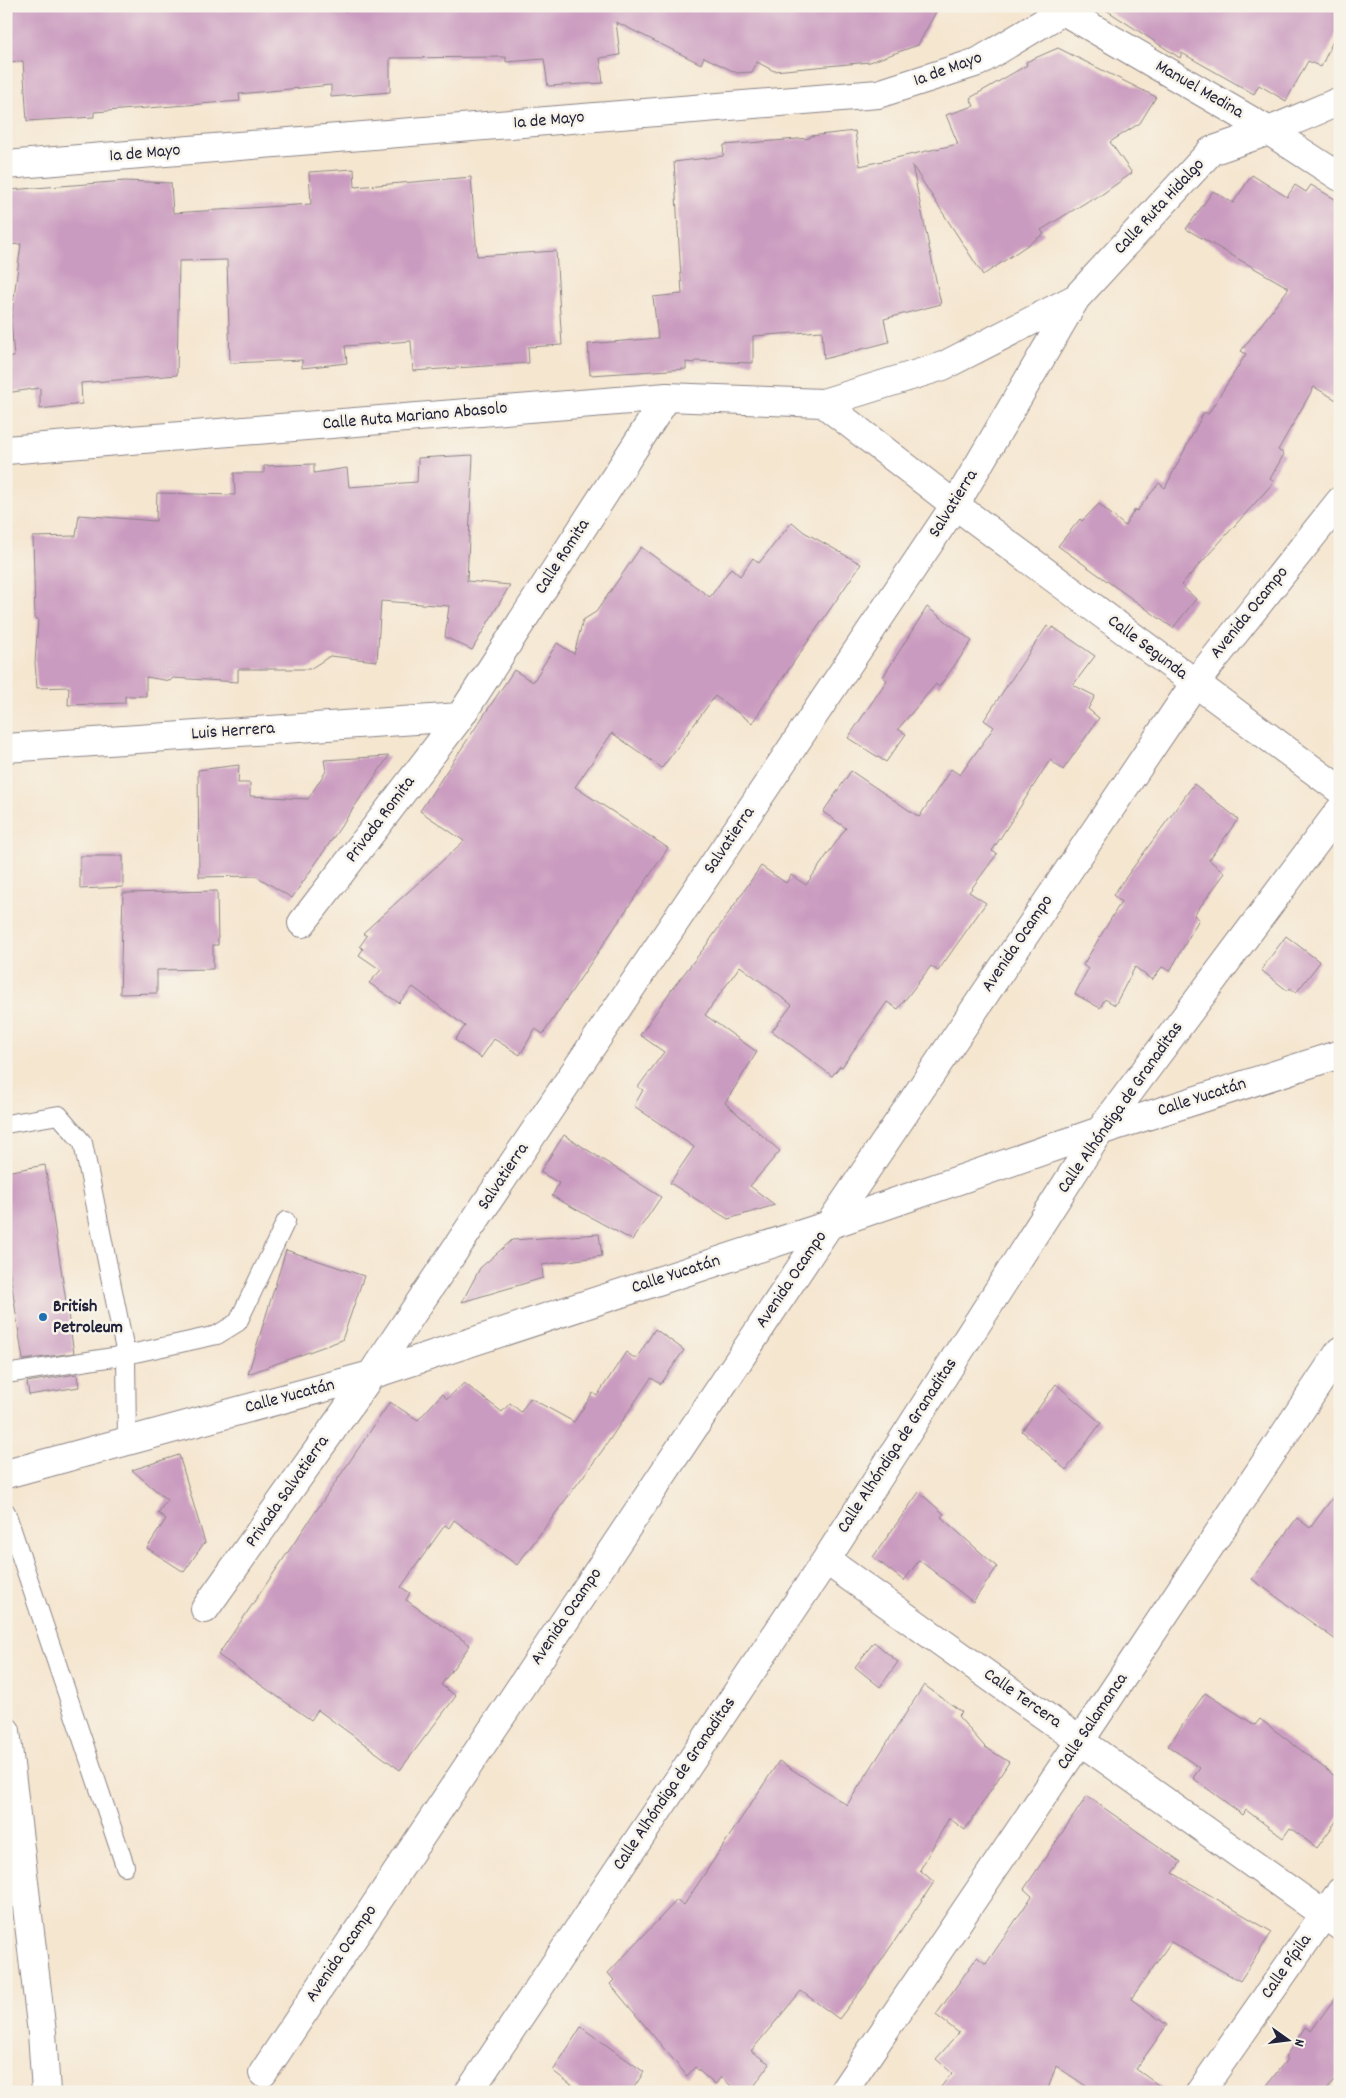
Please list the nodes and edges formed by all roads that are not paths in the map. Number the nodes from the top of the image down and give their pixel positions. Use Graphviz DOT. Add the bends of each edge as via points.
graph roads {
  1 [pos="1064,8"];
  2 [pos="1340,101"];
  3 [pos="1270,131"];
  4 [pos="6,165"];
  5 [pos="1340,177"];
  6 [pos="1076,298"];
  7 [pos="667,397"];
  8 [pos="823,403"];
  9 [pos="6,450"];
  10 [pos="1340,501"];
  11 [pos="955,505"];
  12 [pos="1195,683"];
  13 [pos="460,717"];
  14 [pos="6,748"];
  15 [pos="1340,790"];
  16 [pos="1340,810"];
  17 [pos="302,923"];
  18 [pos="1340,1054"];
  19 [pos="6,1124"];
  20 [pos="1100,1131"];
  21 [pos="286,1221"];
  22 [pos="829,1225"];
  23 [pos="1340,1351"];
  24 [pos="126,1355"];
  25 [pos="6,1374"];
  26 [pos="371,1376"];
  27 [pos="127,1442"];
  28 [pos="6,1474"];
  29 [pos="6,1512"];
  30 [pos="826,1560"];
  31 [pos="205,1608"];
  32 [pos="6,1731"];
  33 [pos="1080,1741"];
  34 [pos="126,1866"];
  35 [pos="1340,1892"];
  36 [pos="1332,1921"];
  37 [pos="263,2073"];
  38 [pos="46,2092"];
  39 [pos="469,2092"];
  40 [pos="843,2092"];
  41 [pos="1200,2092"];
  1 -- 3 [label="street, Manuel Medina"];
  1 -- 4 [label="street, 1a de Mayo" via="978,62 878,94"];
  2 -- 3 [label="street, Calle Ruta Hidalgo"];
  3 -- 5 [label="street, Manuel Medina"];
  3 -- 6 [label="street, Calle Ruta Hidalgo" via="1211,151"];
  6 -- 8 [label="street, Calle Ruta Mariano Abasolo" via="943,366"];
  6 -- 11 [label="street, Salvatierra"];
  7 -- 8 [label="street, Calle Ruta Mariano Abasolo"];
  7 -- 9 [label="street, Calle Ruta Mariano Abasolo"];
  7 -- 13 [label="street, Calle Romita"];
  8 -- 11 [label="street"];
  10 -- 12 [label="street, Avenida Ocampo"];
  11 -- 12 [label="street, Calle Segunda"];
  11 -- 26 [label="street, Salvatierra"];
  12 -- 15 [label="street, Calle Segunda"];
  12 -- 22 [label="street, Avenida Ocampo"];
  13 -- 14 [label="street, Luis Herrera"];
  13 -- 17 [label="street, Privada Romita"];
  16 -- 20 [label="street, Calle Alhóndiga de Granaditas"];
  18 -- 20 [label="street, Calle Yucatán"];
  19 -- 24 [label="lane" via="59,1115 83,1143"];
  20 -- 22 [label="street, Calle Yucatán"];
  20 -- 30 [label="street, Calle Alhóndiga de Granaditas"];
  21 -- 24 [label="lane" via="238,1322 217,1335"];
  22 -- 26 [label="street, Calle Yucatán"];
  22 -- 37 [label="street, Avenida Ocampo"];
  23 -- 33 [label="street, Calle Salamanca"];
  24 -- 25 [label="lane"];
  24 -- 27 [label="lane"];
  26 -- 27 [label="street, Calle Yucatán"];
  26 -- 31 [label="street, Privada Salvatierra"];
  27 -- 28 [label="street, Calle Yucatán"];
  29 -- 34 [label="lane"];
  30 -- 33 [label="street, Calle Tercera"];
  30 -- 39 [label="street, Calle Alhóndiga de Granaditas"];
  32 -- 38 [label="street" via="42,2033"];
  33 -- 36 [label="street, Calle Tercera"];
  33 -- 40 [label="street, Calle Salamanca"];
  35 -- 36 [label="street, Calle Pípila"];
  36 -- 41 [label="street, Calle Pípila"];
}
